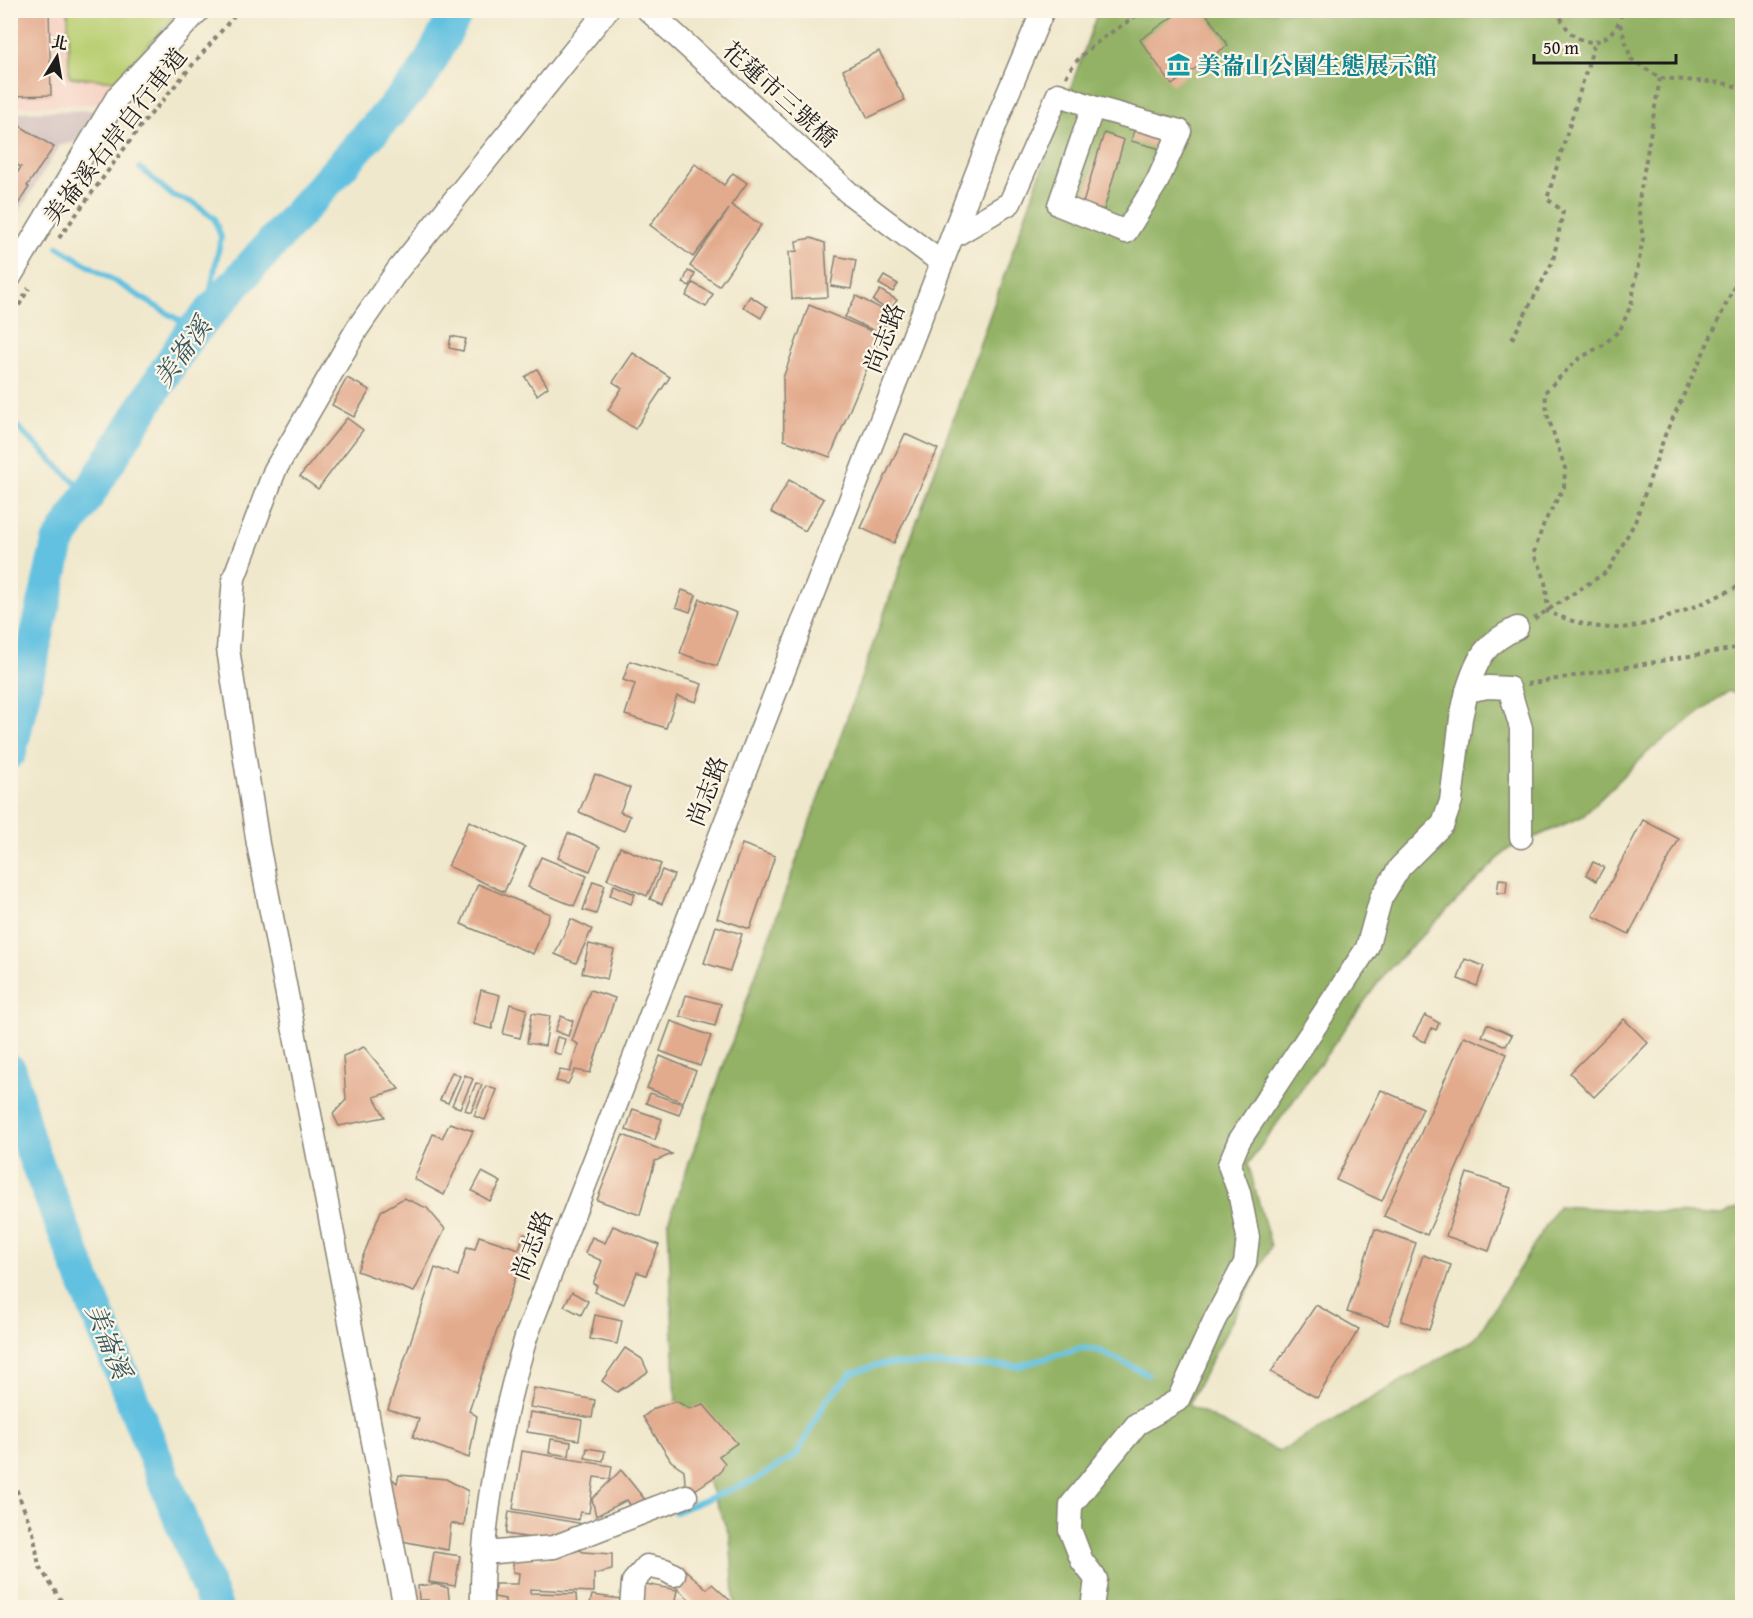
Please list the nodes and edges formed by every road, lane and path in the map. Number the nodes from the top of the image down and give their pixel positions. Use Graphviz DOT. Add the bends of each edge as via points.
graph roads {
  1 [pos="199,10"];
  2 [pos="239,10"];
  3 [pos="607,10"];
  4 [pos="648,10"];
  5 [pos="1043,10"];
  6 [pos="1144,10"];
  7 [pos="1556,10"];
  8 [pos="1622,10"];
  9 [pos="1620,24"];
  10 [pos="1595,42"];
  11 [pos="1660,78"];
  12 [pos="1743,88"];
  13 [pos="1058,94"];
  14 [pos="1093,107"];
  15 [pos="954,236"];
  16 [pos="57,242"];
  17 [pos="942,263"];
  18 [pos="1743,270"];
  19 [pos="10,277"];
  20 [pos="33,281"];
  21 [pos="10,321"];
  22 [pos="1512,339"];
  23 [pos="1743,585"];
  24 [pos="1548,612"];
  25 [pos="1517,628"];
  26 [pos="1743,647"];
  27 [pos="1509,688"];
  28 [pos="1467,691"];
  29 [pos="1521,837"];
  30 [pos="10,1473"];
  31 [pos="686,1496"];
  32 [pos="484,1552"];
  33 [pos="674,1575"];
  34 [pos="66,1608"];
  35 [pos="405,1608"];
  36 [pos="482,1608"];
  37 [pos="631,1608"];
  38 [pos="1092,1608"];
  1 -- 19 [label="street" via="118,96"];
  2 -- 16 [label="path, 美崙溪右岸自行車道" via="140,127"];
  3 -- 35 [label="street" via="397,270 357,329 275,470 234,578 228,649 254,821"];
  4 -- 17 [label="street, 花蓮市三號橋" via="849,193"];
  5 -- 15 [label="street, 尚志路"];
  6 -- 13 [label="path" via="1072,66"];
  7 -- 10 [label="path" via="1573,35"];
  8 -- 9 [label="path"];
  9 -- 10 [label="path" via="1606,38"];
  9 -- 11 [label="path" via="1631,59"];
  10 -- 22 [label="path" via="1547,199 1563,211 1553,261"];
  11 -- 12 [label="path"];
  11 -- 24 [label="path" via="1638,207 1643,238 1631,305 1620,330 1577,360 1545,392 1547,414 1565,468 1564,487 1544,523 1533,555 1545,577"];
  13 -- 14 [label="street"];
  13 -- 15 [label="street" via="1010,203"];
  14 -- 14 [label="street" via="1059,205 1126,232 1157,182 1180,131"];
  15 -- 17 [label="street, 尚志路"];
  17 -- 32 [label="street, 尚志路" via="526,1337 504,1423"];
  18 -- 24 [label="path" via="1665,435 1635,522 1608,571"];
  20 -- 21 [label="path"];
  23 -- 24 [label="path" via="1674,615 1617,628 1576,623"];
  24 -- 25 [label="path"];
  25 -- 28 [label="street" via="1497,637 1476,661"];
  26 -- 27 [label="path"];
  27 -- 28 [label="street"];
  27 -- 29 [label="street" via="1521,728"];
  28 -- 38 [label="street" via="1451,801 1443,824 1400,867 1381,898 1367,948 1239,1141 1229,1165 1248,1237 1245,1263 1178,1400 1137,1424 1071,1505 1070,1530 1082,1561 1096,1579"];
  30 -- 34 [label="path" via="33,1533 39,1566"];
  31 -- 32 [label="street" via="554,1547"];
  32 -- 36 [label="street, 尚志路"];
  33 -- 37 [label="street" via="647,1566 633,1581"];
}
